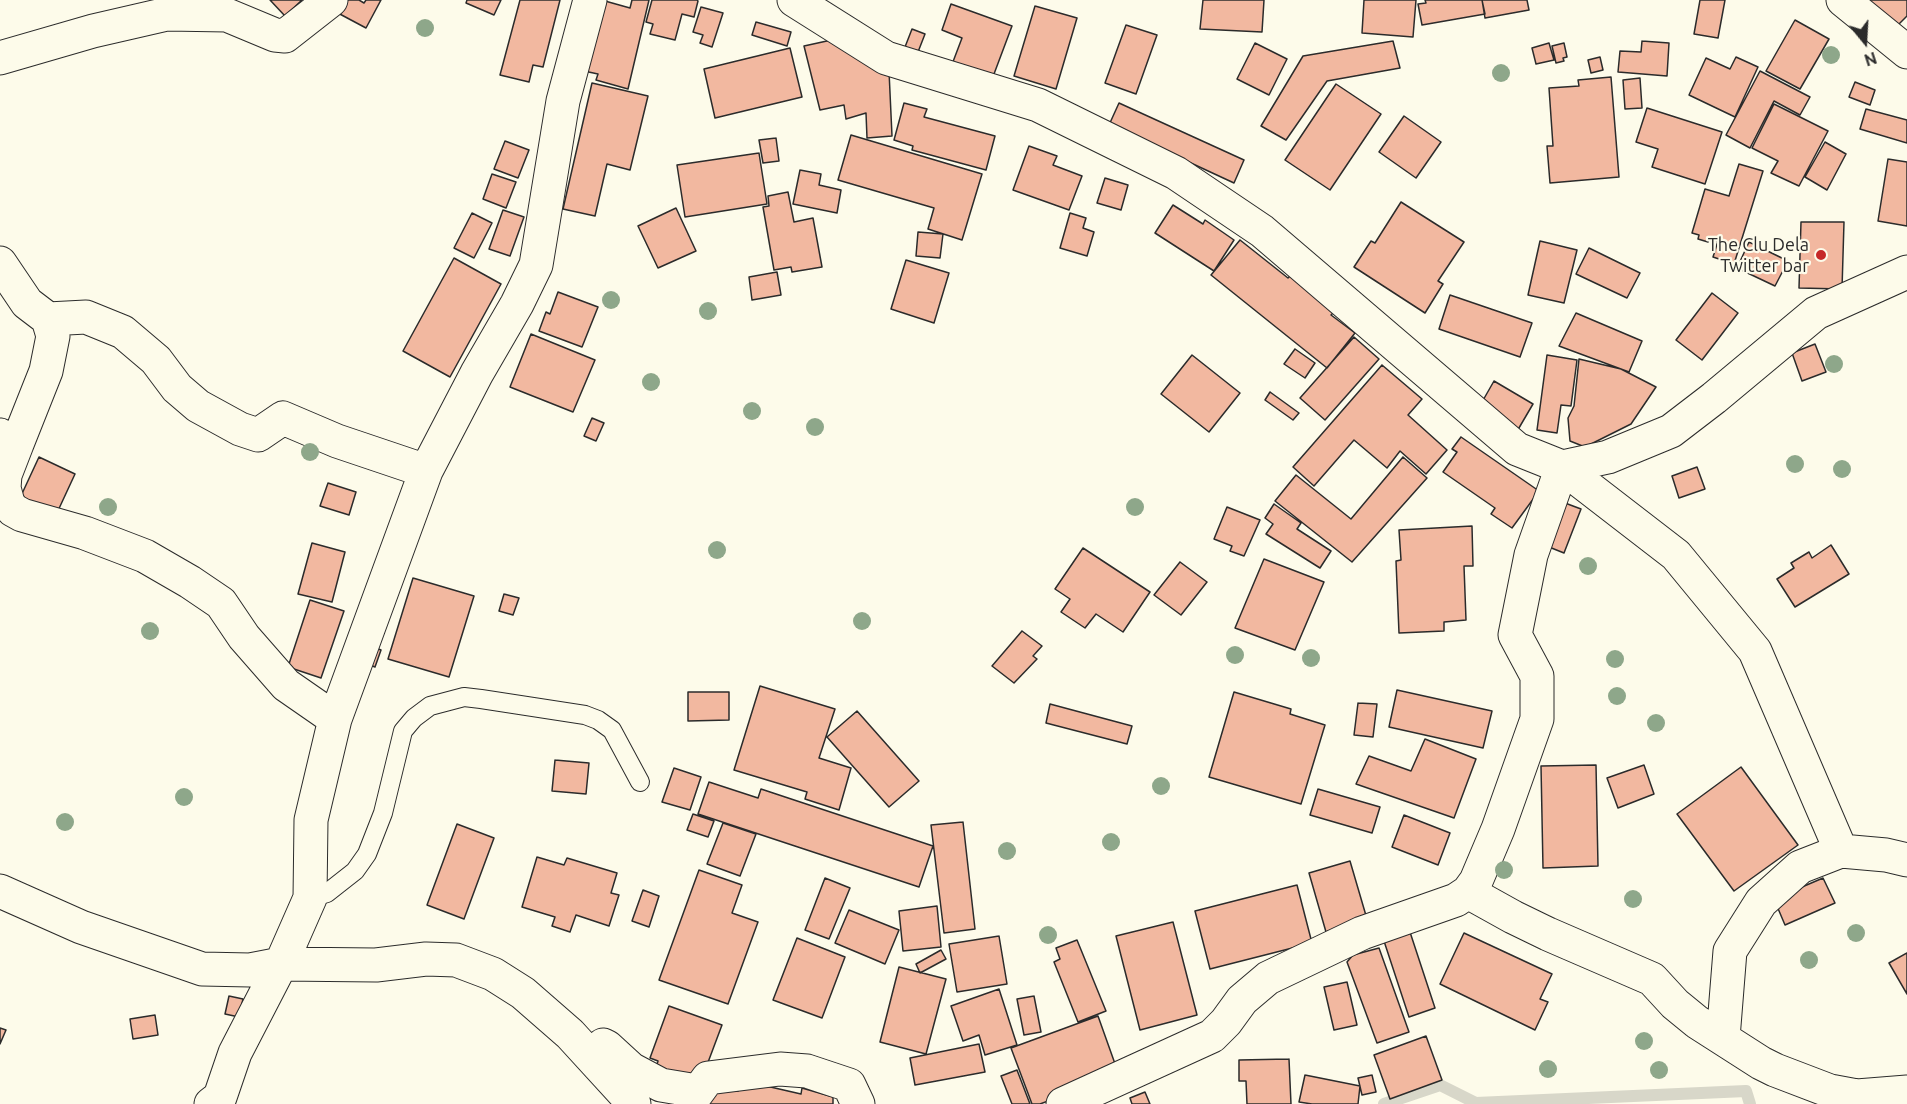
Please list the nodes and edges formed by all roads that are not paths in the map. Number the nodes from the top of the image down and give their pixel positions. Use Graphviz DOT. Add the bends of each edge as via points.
graph roads {
  1 [pos="331,0"];
  2 [pos="590,0"];
  3 [pos="794,0"];
  4 [pos="1843,0"];
  5 [pos="1907,52"];
  6 [pos="0,58"];
  7 [pos="0,263"];
  8 [pos="1907,272"];
  9 [pos="48,319"];
  10 [pos="8,439"];
  11 [pos="1562,467"];
  12 [pos="426,471"];
  13 [pos="335,719"];
  14 [pos="640,782"];
  15 [pos="1841,851"];
  16 [pos="1907,860"];
  17 [pos="0,891"];
  18 [pos="1468,892"];
  19 [pos="310,898"];
  20 [pos="281,964"];
  21 [pos="570,1034"];
  22 [pos="1723,1038"];
  23 [pos="1907,1092"];
  24 [pos="211,1104"];
  25 [pos="634,1104"];
  26 [pos="858,1104"];
  27 [pos="1063,1104"];
  1 -- 6 [label="street" via="285,36 227,15 167,14"];
  2 -- 12 [label="street" via="563,101 536,265"];
  3 -- 11 [label="street" via="885,58 1038,105 1176,173 1262,231 1517,449"];
  4 -- 5 [label="street"];
  7 -- 9 [label="street" via="27,303"];
  8 -- 11 [label="street" via="1816,313 1671,431 1608,457"];
  9 -- 10 [label="street" via="53,336 46,371"];
  9 -- 12 [label="street" via="86,317 123,332 156,360 177,388 198,406 240,429 258,435 283,418"];
  10 -- 13 [label="street" via="4,488 13,510 145,556 190,582 221,603 244,637 286,685"];
  11 -- 15 [label="street" via="1676,555 1755,651"];
  11 -- 18 [label="street" via="1532,555 1515,636 1537,676 1537,719 1498,829"];
  12 -- 13 [label="street"];
  13 -- 19 [label="street" via="312,820"];
  14 -- 19 [label="lane" via="612,730 585,715 472,698 430,706 403,731 383,813 367,854 355,871 327,893"];
  15 -- 16 [label="street"];
  15 -- 22 [label="street" via="1800,867 1761,902 1730,951"];
  17 -- 20 [label="street" via="81,927 202,969 250,970"];
  18 -- 22 [label="street" via="1548,934 1652,979 1675,1004"];
  18 -- 27 [label="street" via="1456,900 1362,933 1268,978 1242,1000 1212,1036"];
  19 -- 20 [label="street"];
  20 -- 21 [label="street" via="376,965 456,960 494,974 523,993"];
  20 -- 24 [label="street" via="235,1053 220,1096"];
  21 -- 25 [label="street"];
  21 -- 26 [label="street" via="607,1047 631,1069 660,1085 697,1093 708,1078 780,1069 807,1071 849,1085"];
  22 -- 23 [label="street" via="1761,1063 1830,1091 1857,1096"];
}
